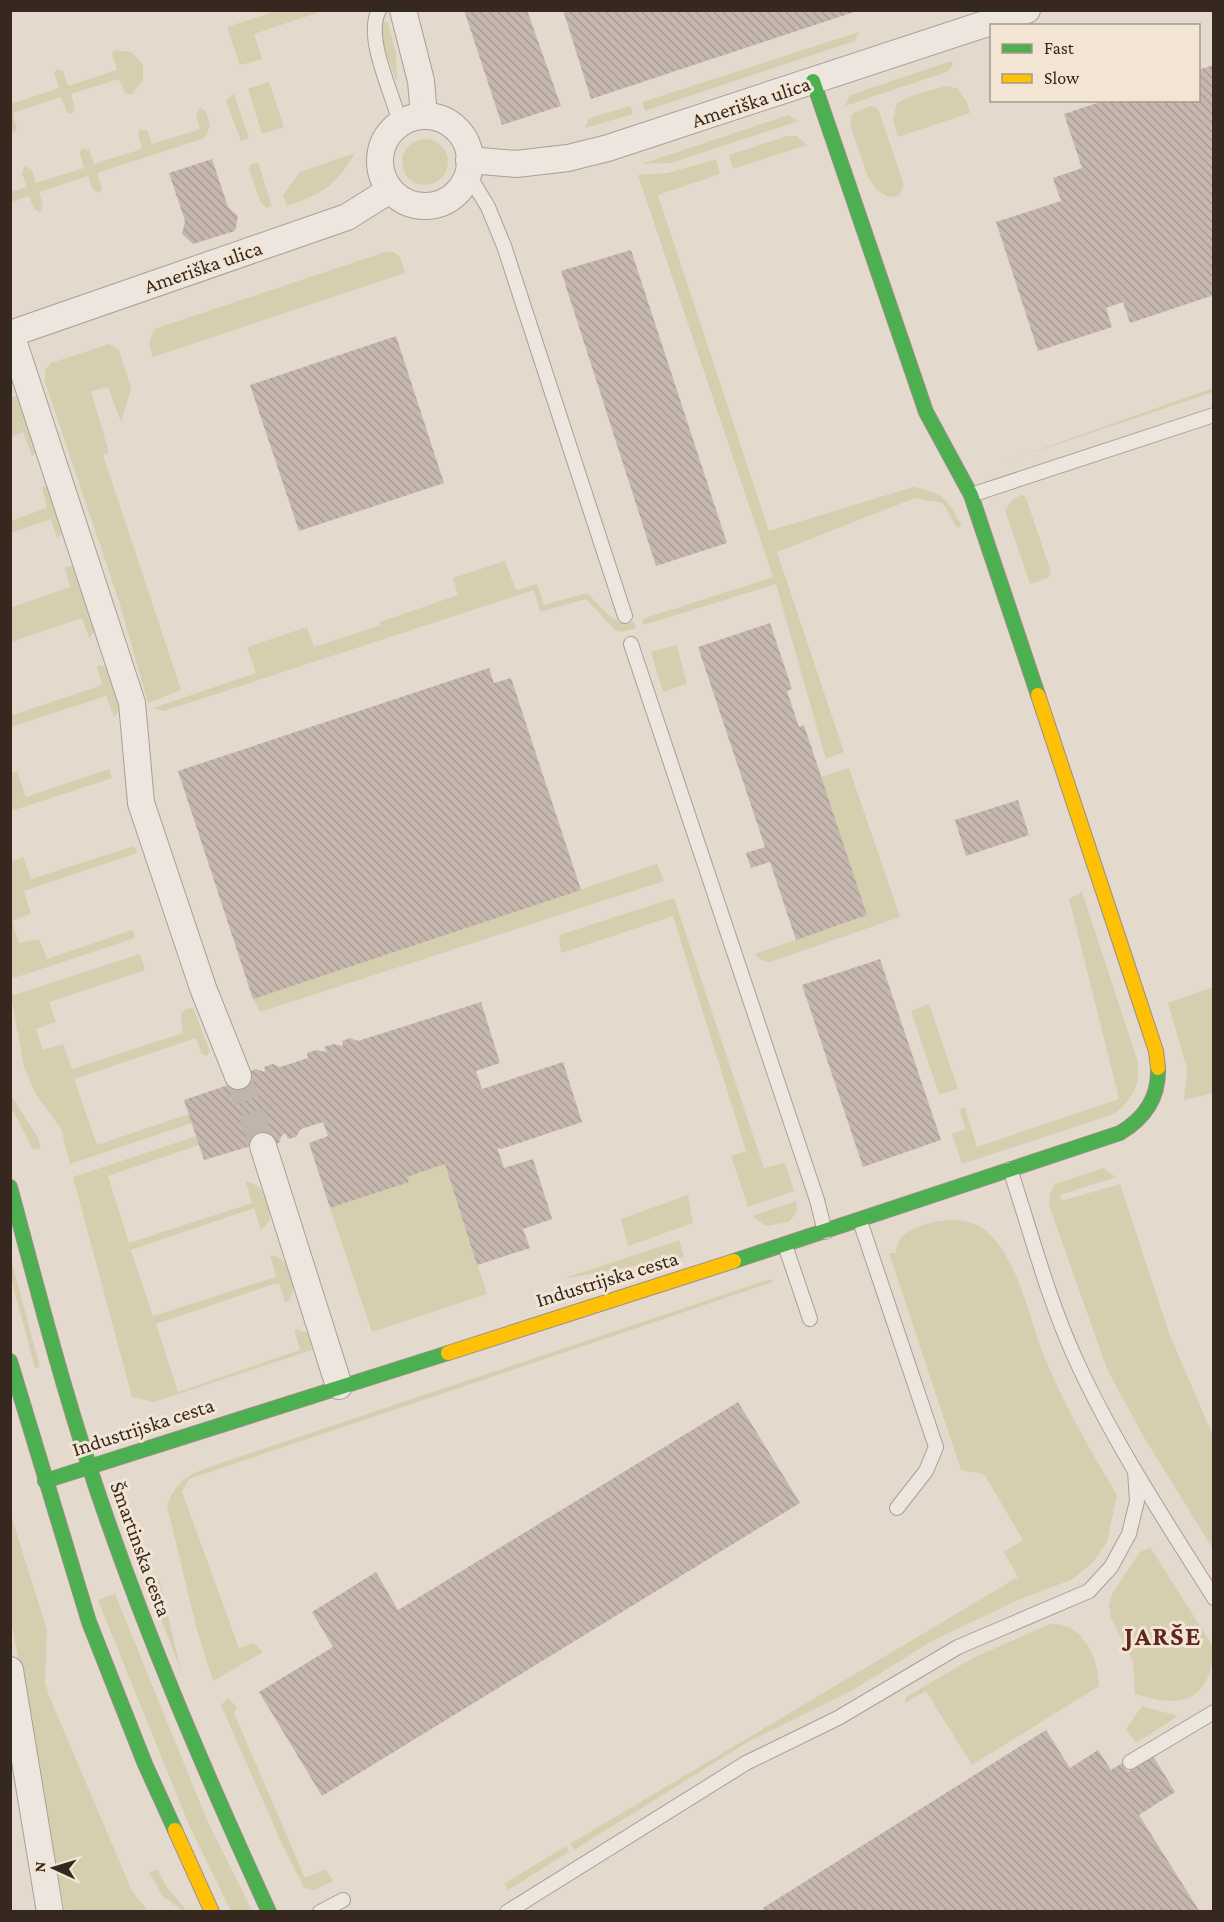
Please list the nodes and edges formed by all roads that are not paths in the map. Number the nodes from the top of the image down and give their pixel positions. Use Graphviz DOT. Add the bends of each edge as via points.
graph roads {
  1 [pos="379,10"];
  2 [pos="403,10"];
  3 [pos="1027,10"];
  4 [pos="813,81"];
  5 [pos="412,120"];
  6 [pos="468,167"];
  7 [pos="390,190"];
  8 [pos="11,334"];
  9 [pos="1214,415"];
  10 [pos="971,495"];
  11 [pos="625,616"];
  12 [pos="631,645"];
  13 [pos="238,1076"];
  14 [pos="263,1146"];
  15 [pos="1010,1169"];
  16 [pos="10,1187"];
  17 [pos="860,1221"];
  18 [pos="825,1232"];
  19 [pos="784,1245"];
  20 [pos="810,1319"];
  21 [pos="10,1361"];
  22 [pos="339,1386"];
  23 [pos="89,1466"];
  24 [pos="1135,1471"];
  25 [pos="45,1481"];
  26 [pos="897,1508"];
  27 [pos="1214,1598"];
  28 [pos="10,1670"];
  29 [pos="1214,1712"];
  30 [pos="1130,1762"];
  31 [pos="343,1900"];
  32 [pos="50,1911"];
  33 [pos="212,1911"];
  34 [pos="269,1911"];
  35 [pos="320,1911"];
  36 [pos="507,1911"];
  1 -- 5 [label="lane" via="373,36"];
  2 -- 5 [label="street" via="421,81"];
  3 -- 4 [label="street, Ameriška ulica"];
  4 -- 6 [label="street, Ameriška ulica" via="568,158"];
  4 -- 10 [label="street" via="926,412"];
  5 -- 6 [label="street" via="451,123 465,142"];
  5 -- 7 [label="street" via="389,135 381,157 382,173"];
  6 -- 7 [label="street" via="453,197 433,205 411,203"];
  6 -- 11 [label="lane" via="504,246"];
  7 -- 8 [label="street, Ameriška ulica" via="347,217"];
  8 -- 13 [label="street" via="132,703 141,803 202,988"];
  9 -- 10 [label="lane"];
  10 -- 15 [label="street, Industrijska cesta" via="1159,1065 1158,1087 1150,1108 1135,1125"];
  12 -- 18 [label="lane"];
  14 -- 22 [label="street"];
  15 -- 17 [label="street, Industrijska cesta"];
  15 -- 24 [label="lane" via="1075,1358"];
  16 -- 23 [label="street, Šmartinska cesta"];
  17 -- 18 [label="street, Industrijska cesta"];
  17 -- 26 [label="lane" via="936,1447 926,1471"];
  18 -- 19 [label="street, Industrijska cesta"];
  19 -- 20 [label="lane"];
  19 -- 22 [label="street, Industrijska cesta"];
  21 -- 25 [label="street"];
  22 -- 23 [label="street, Industrijska cesta"];
  23 -- 25 [label="street, Industrijska cesta"];
  23 -- 34 [label="street, Šmartinska cesta" via="177,1704"];
  24 -- 27 [label="lane"];
  24 -- 36 [label="lane" via="1137,1501 1129,1534 1111,1567 1089,1591 958,1647 838,1718 761,1755"];
  25 -- 33 [label="street" via="97,1644 149,1774"];
  28 -- 32 [label="street"];
  29 -- 30 [label="lane"];
  31 -- 35 [label="lane"];
}
